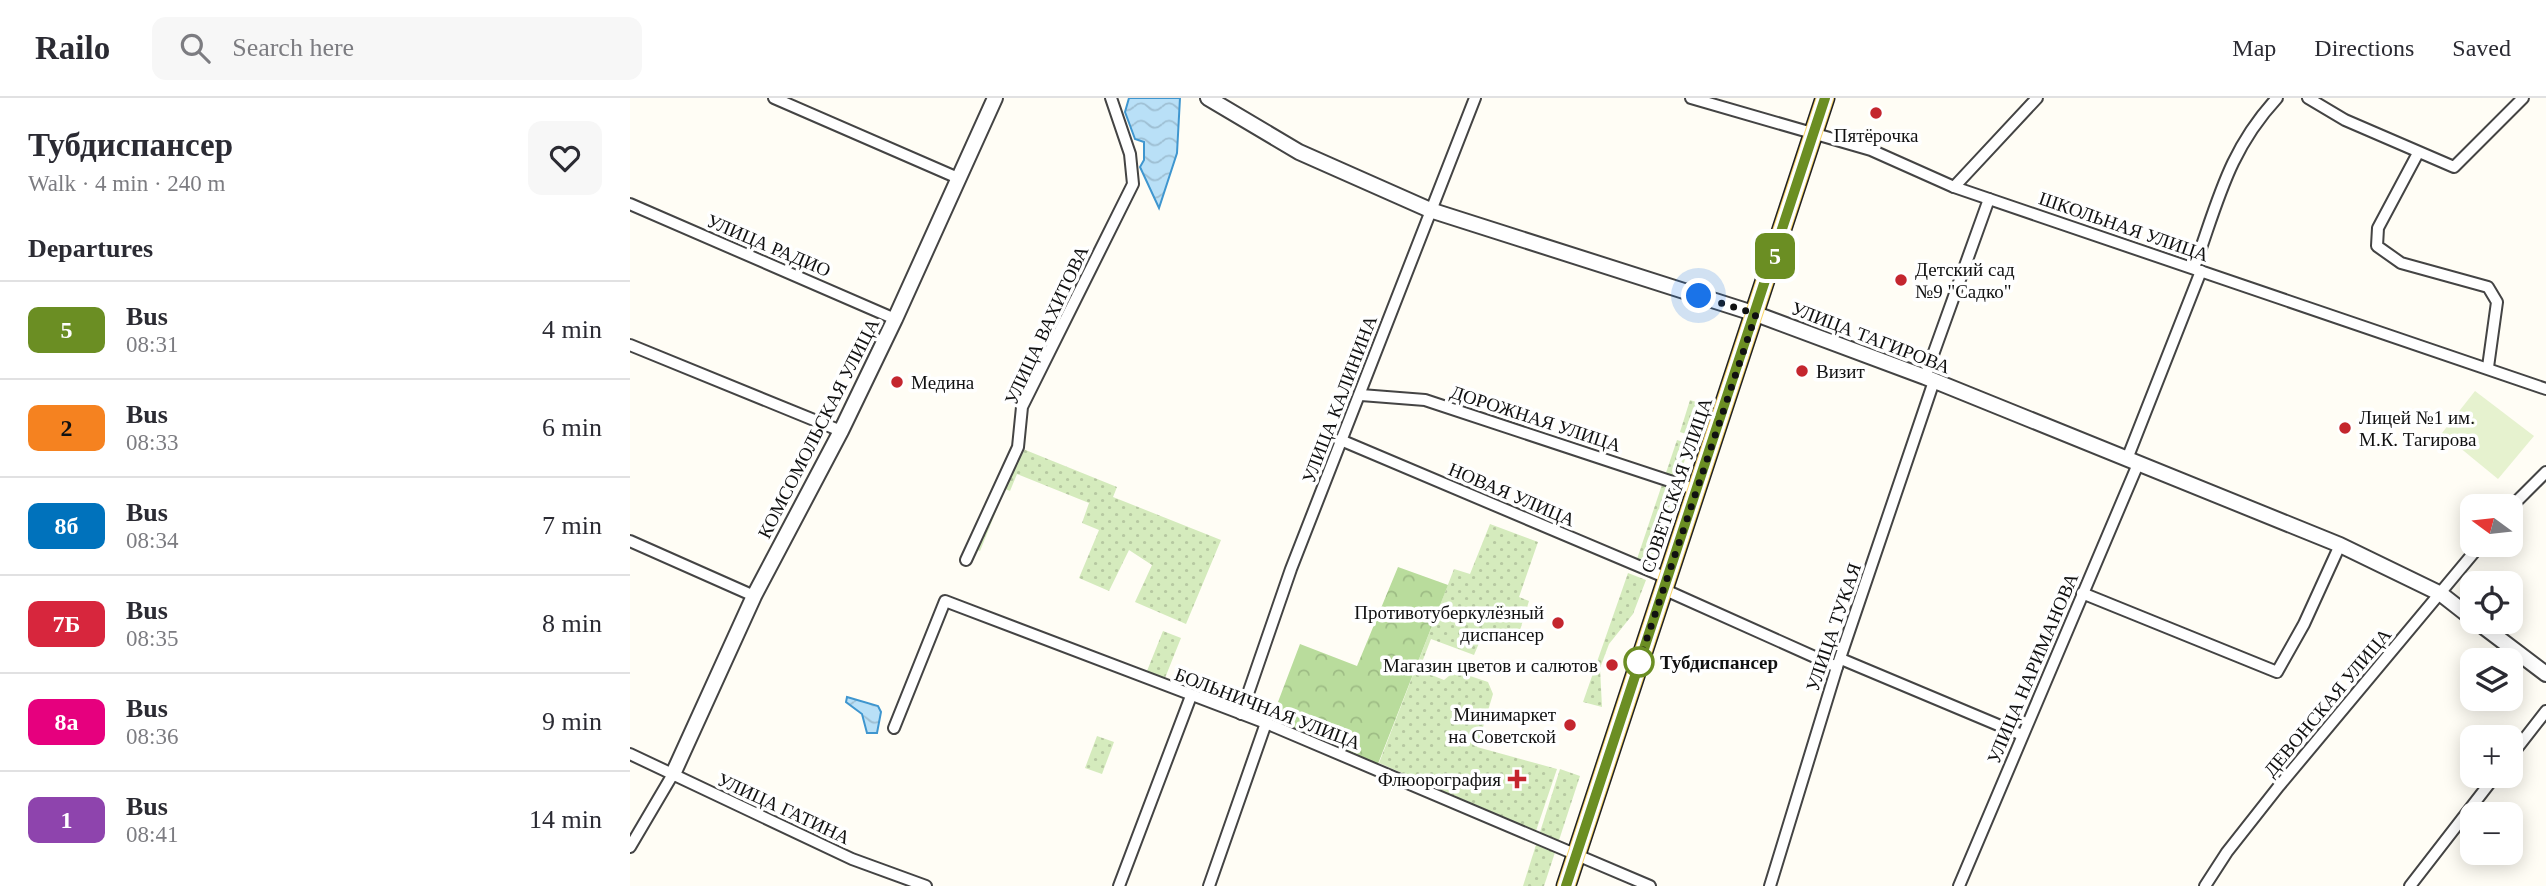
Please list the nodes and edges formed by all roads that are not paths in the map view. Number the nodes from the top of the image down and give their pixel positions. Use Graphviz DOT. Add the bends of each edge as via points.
graph roads {
  1 [pos="774,98"];
  2 [pos="995,98"];
  3 [pos="1111,98"];
  4 [pos="1208,98"];
  5 [pos="1475,98"];
  6 [pos="1691,98"];
  7 [pos="1825,98"];
  8 [pos="2037,98"];
  9 [pos="2277,98"];
  10 [pos="2308,98"];
  11 [pos="2523,98"];
  12 [pos="1814,135"];
  13 [pos="2418,153"];
  14 [pos="958,178"];
  15 [pos="1954,187"];
  16 [pos="1989,199"];
  17 [pos="630,204"];
  18 [pos="1430,210"];
  19 [pos="2197,270"];
  20 [pos="1756,314"];
  21 [pos="895,319"];
  22 [pos="630,345"];
  23 [pos="2488,367"];
  24 [pos="1930,379"];
  25 [pos="2546,389"];
  26 [pos="1361,395"];
  27 [pos="841,431"];
  28 [pos="1343,441"];
  29 [pos="2132,461"];
  30 [pos="2546,472"];
  31 [pos="1697,490"];
  32 [pos="2524,494"];
  33 [pos="630,541"];
  34 [pos="2340,545"];
  35 [pos="2471,557"];
  36 [pos="966,561"];
  37 [pos="1665,584"];
  38 [pos="2082,593"];
  39 [pos="2441,594"];
  40 [pos="754,596"];
  41 [pos="2460,609"];
  42 [pos="2493,634"];
  43 [pos="1839,663"];
  44 [pos="2546,674"];
  45 [pos="1191,696"];
  46 [pos="2546,711"];
  47 [pos="1241,714"];
  48 [pos="1265,723"];
  49 [pos="894,728"];
  50 [pos="2022,735"];
  51 [pos="2523,741"];
  52 [pos="630,754"];
  53 [pos="673,774"];
  54 [pos="2486,788"];
  55 [pos="630,847"];
  56 [pos="1576,853"];
  57 [pos="926,886"];
  58 [pos="1119,886"];
  59 [pos="1209,886"];
  60 [pos="1566,886"];
  61 [pos="1650,886"];
  62 [pos="1770,886"];
  63 [pos="1959,886"];
  64 [pos="2205,886"];
  65 [pos="2410,886"];
  1 -- 14 [label="street"];
  2 -- 14 [label="street, КОМСОМОЛЬСКАЯ УЛИЦА"];
  3 -- 36 [label="street, УЛИЦА ВАХИТОВА" via="1130,154 1133,184 1023,407 1018,447"];
  4 -- 18 [label="street, УЛИЦА ТАГИРОВА" via="1299,152"];
  5 -- 18 [label="street, УЛИЦА КАЛИНИНА"];
  6 -- 12 [label="street, ШКОЛЬНАЯ УЛИЦА"];
  7 -- 12 [label="main road, СОВЕТСКАЯ УЛИЦА"];
  8 -- 15 [label="street"];
  9 -- 19 [label="street, УЛИЦА НАРИМАНОВА" via="2235,153"];
  10 -- 13 [label="street"];
  11 -- 13 [label="street" via="2454,167"];
  12 -- 15 [label="street, ШКОЛЬНАЯ УЛИЦА" via="1871,150"];
  12 -- 20 [label="main road, СОВЕТСКАЯ УЛИЦА"];
  13 -- 23 [label="street" via="2378,228 2377,246 2401,263 2487,287 2497,302"];
  14 -- 21 [label="street, КОМСОМОЛЬСКАЯ УЛИЦА"];
  15 -- 16 [label="street, ШКОЛЬНАЯ УЛИЦА"];
  16 -- 19 [label="street, ШКОЛЬНАЯ УЛИЦА"];
  16 -- 24 [label="street, УЛИЦА ТУКАЯ"];
  17 -- 21 [label="street, УЛИЦА РАДИО"];
  18 -- 20 [label="street, УЛИЦА ТАГИРОВА"];
  18 -- 26 [label="street, УЛИЦА КАЛИНИНА"];
  19 -- 23 [label="street, ШКОЛЬНАЯ УЛИЦА"];
  19 -- 29 [label="street, УЛИЦА НАРИМАНОВА"];
  20 -- 24 [label="street, УЛИЦА ТАГИРОВА"];
  20 -- 31 [label="main road, СОВЕТСКАЯ УЛИЦА"];
  21 -- 27 [label="street, КОМСОМОЛЬСКАЯ УЛИЦА"];
  22 -- 27 [label="street"];
  23 -- 25 [label="street, ШКОЛЬНАЯ УЛИЦА"];
  24 -- 29 [label="street, УЛИЦА ТАГИРОВА"];
  24 -- 43 [label="street, УЛИЦА ТУКАЯ"];
  26 -- 28 [label="street, УЛИЦА КАЛИНИНА"];
  26 -- 31 [label="street, ДОРОЖНАЯ УЛИЦА" via="1425,400"];
  27 -- 40 [label="street, КОМСОМОЛЬСКАЯ УЛИЦА"];
  28 -- 37 [label="street, НОВАЯ УЛИЦА"];
  28 -- 47 [label="street, УЛИЦА КАЛИНИНА" via="1291,569"];
  29 -- 34 [label="street, УЛИЦА ТАГИРОВА"];
  29 -- 38 [label="street, УЛИЦА НАРИМАНОВА"];
  30 -- 32 [label="street"];
  31 -- 37 [label="main road, СОВЕТСКАЯ УЛИЦА"];
  33 -- 40 [label="street"];
  34 -- 38 [label="street" via="2277,672"];
  34 -- 39 [label="street, УЛИЦА ТАГИРОВА"];
  35 -- 39 [label="street, ДЕВОНСКАЯ УЛИЦА"];
  37 -- 43 [label="street, НОВАЯ УЛИЦА"];
  37 -- 56 [label="main road, СОВЕТСКАЯ УЛИЦА"];
  38 -- 50 [label="street, УЛИЦА НАРИМАНОВА"];
  39 -- 41 [label="street, УЛИЦА ТАГИРОВА"];
  39 -- 64 [label="street, ДЕВОНСКАЯ УЛИЦА" via="2279,786"];
  40 -- 53 [label="street, КОМСОМОЛЬСКАЯ УЛИЦА"];
  42 -- 44 [label="street, УЛИЦА ТАГИРОВА"];
  43 -- 50 [label="street, НОВАЯ УЛИЦА"];
  43 -- 62 [label="street, УЛИЦА ТУКАЯ"];
  45 -- 47 [label="street, БОЛЬНИЧНАЯ УЛИЦА"];
  45 -- 49 [label="street, БОЛЬНИЧНАЯ УЛИЦА" via="945,601"];
  45 -- 58 [label="street"];
  46 -- 51 [label="street"];
  47 -- 48 [label="street, БОЛЬНИЧНАЯ УЛИЦА"];
  48 -- 56 [label="street, БОЛЬНИЧНАЯ УЛИЦА"];
  48 -- 59 [label="street"];
  50 -- 63 [label="street, УЛИЦА НАРИМАНОВА"];
  52 -- 53 [label="street, УЛИЦА ГАТИНА"];
  53 -- 55 [label="street"];
  53 -- 57 [label="street, УЛИЦА ГАТИНА" via="840,853"];
  54 -- 65 [label="street"];
  56 -- 60 [label="main road, СОВЕТСКАЯ УЛИЦА"];
  56 -- 61 [label="street, БОЛЬНИЧНАЯ УЛИЦА"];
}
